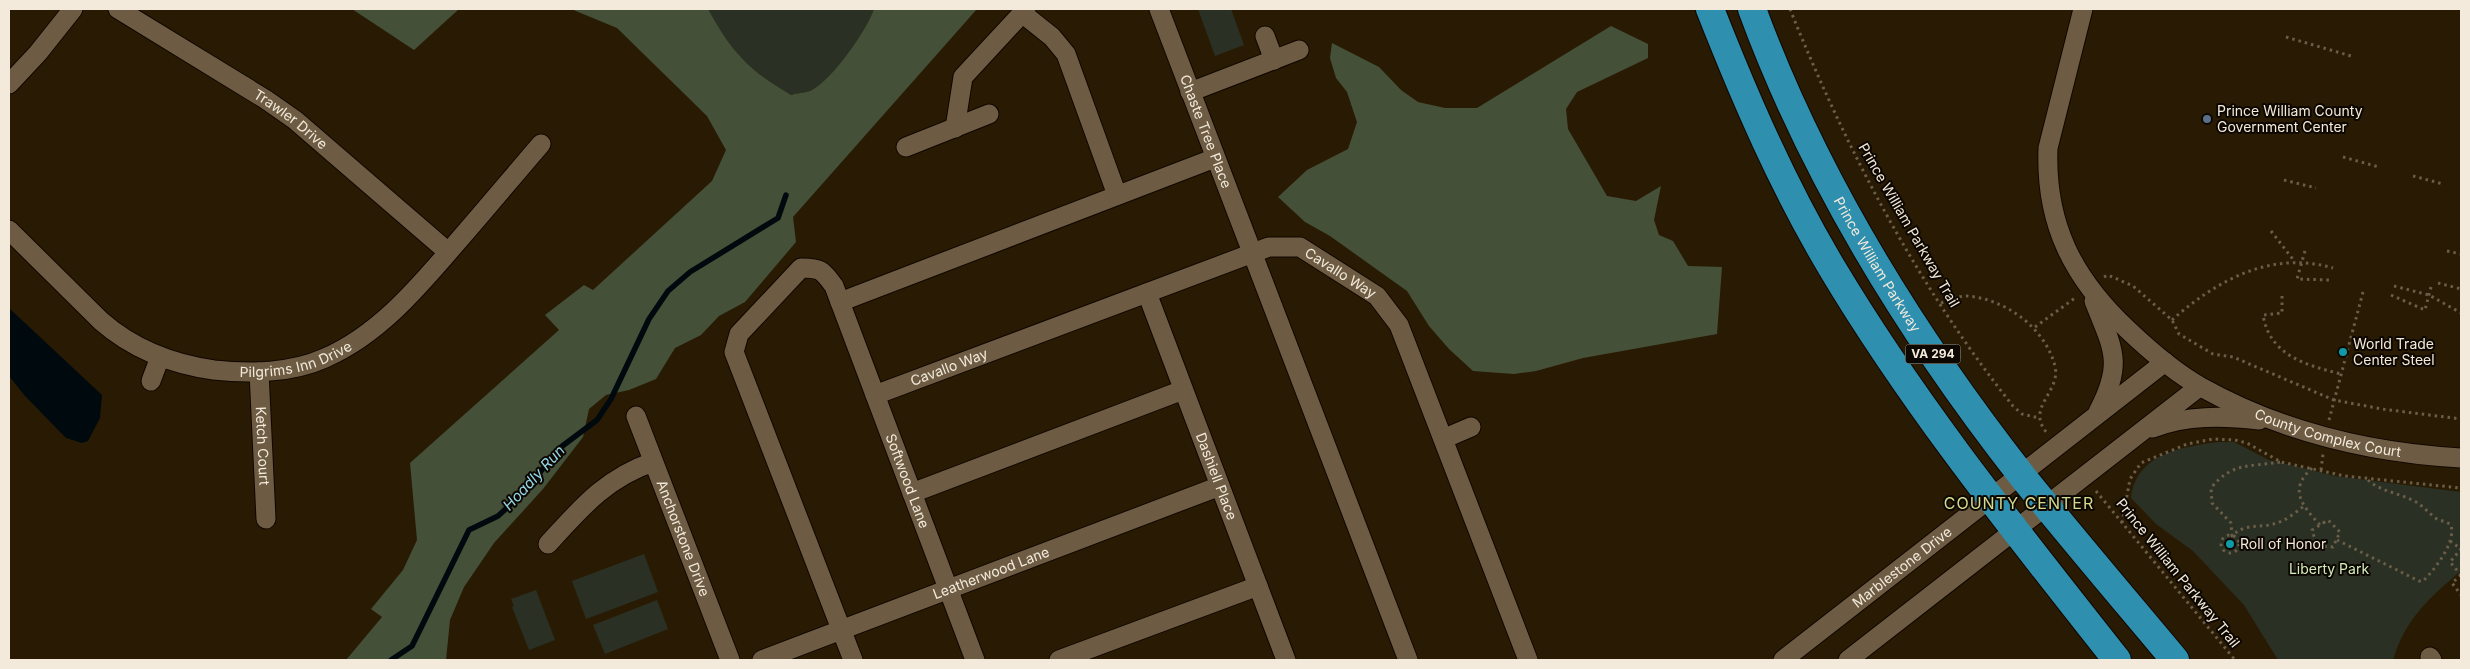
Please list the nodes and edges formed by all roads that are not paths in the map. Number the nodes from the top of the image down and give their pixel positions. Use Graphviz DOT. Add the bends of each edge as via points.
graph roads {
  1 [pos="72,9"];
  2 [pos="118,9"];
  3 [pos="1159,9"];
  4 [pos="1710,9"];
  5 [pos="1752,9"];
  6 [pos="2083,9"];
  7 [pos="1024,11"];
  8 [pos="1265,36"];
  9 [pos="1299,50"];
  10 [pos="1274,60"];
  11 [pos="9,84"];
  12 [pos="1190,92"];
  13 [pos="990,114"];
  14 [pos="955,128"];
  15 [pos="541,144"];
  16 [pos="906,148"];
  17 [pos="1215,158"];
  18 [pos="1117,196"];
  19 [pos="9,230"];
  20 [pos="448,252"];
  21 [pos="1251,254"];
  22 [pos="2089,288"];
  23 [pos="1147,293"];
  24 [pos="840,302"];
  25 [pos="160,357"];
  26 [pos="2165,362"];
  27 [pos="259,372"];
  28 [pos="151,381"];
  29 [pos="2199,387"];
  30 [pos="1183,390"];
  31 [pos="875,395"];
  32 [pos="636,416"];
  33 [pos="2095,417"];
  34 [pos="2285,424"];
  35 [pos="1471,427"];
  36 [pos="1443,439"];
  37 [pos="2130,441"];
  38 [pos="2461,458"];
  39 [pos="654,462"];
  40 [pos="2022,475"];
  41 [pos="1220,486"];
  42 [pos="912,493"];
  43 [pos="1990,499"];
  44 [pos="2047,507"];
  45 [pos="266,519"];
  46 [pos="2015,532"];
  47 [pos="548,544"];
  48 [pos="1258,586"];
  49 [pos="948,589"];
  50 [pos="841,630"];
  51 [pos="730,660"];
  52 [pos="762,660"];
  53 [pos="853,660"];
  54 [pos="975,660"];
  55 [pos="1058,660"];
  56 [pos="1286,660"];
  57 [pos="1408,660"];
  58 [pos="1528,660"];
  59 [pos="1783,660"];
  60 [pos="1848,660"];
  61 [pos="2117,660"];
  62 [pos="2175,660"];
  1 -- 11 [label="street"];
  2 -- 20 [label="street, Trawler Drive" via="295,120"];
  3 -- 12 [label="street, Chaste Tree Place"];
  4 -- 43 [label="highway, VA 294" via="1744,95 1804,219 1916,398"];
  5 -- 40 [label="highway, Prince William Parkway / VA 294" via="1793,108 1870,255 1936,358"];
  6 -- 22 [label="street" via="2048,148 2047,171 2057,227 2072,262"];
  7 -- 14 [label="street" via="963,77"];
  7 -- 18 [label="street" via="1066,54"];
  8 -- 10 [label="street"];
  9 -- 10 [label="street"];
  10 -- 12 [label="street"];
  12 -- 17 [label="street, Chaste Tree Place"];
  13 -- 14 [label="street"];
  14 -- 16 [label="street"];
  15 -- 20 [label="street, Pilgrims Inn Drive"];
  17 -- 18 [label="street"];
  17 -- 21 [label="street, Chaste Tree Place"];
  18 -- 24 [label="street"];
  19 -- 25 [label="street, Pilgrims Inn Drive" via="115,333"];
  20 -- 27 [label="street, Pilgrims Inn Drive" via="384,320 350,345 308,364"];
  21 -- 23 [label="street, Cavallo Way"];
  21 -- 36 [label="street, Cavallo Way" via="1269,247 1300,247 1376,296 1399,325"];
  21 -- 57 [label="street, Chaste Tree Place"];
  22 -- 26 [label="street, County Complex Court" via="2119,322"];
  22 -- 33 [label="street" via="2111,345 2114,364 2111,386"];
  23 -- 30 [label="street, Dashiell Place"];
  23 -- 31 [label="street, Cavallo Way"];
  24 -- 31 [label="street, Softwood Lane"];
  24 -- 50 [label="street, Softwood Lane" via="824,273 818,268 801,268 739,334 734,352"];
  25 -- 27 [label="street, Pilgrims Inn Drive" via="204,368"];
  25 -- 28 [label="street"];
  26 -- 29 [label="street, County Complex Court"];
  26 -- 33 [label="street"];
  27 -- 45 [label="street, Ketch Court"];
  29 -- 34 [label="street, County Complex Court"];
  29 -- 37 [label="street"];
  30 -- 41 [label="street, Dashiell Place"];
  30 -- 42 [label="street"];
  31 -- 42 [label="street, Softwood Lane"];
  32 -- 39 [label="street, Anchorstone Drive"];
  33 -- 40 [label="street"];
  34 -- 37 [label="street" via="2242,418 2196,418 2166,424"];
  34 -- 38 [label="street, County Complex Court" via="2368,448"];
  35 -- 36 [label="street"];
  36 -- 58 [label="street, Cavallo Way"];
  37 -- 44 [label="street"];
  39 -- 47 [label="street" via="626,473 598,491"];
  39 -- 51 [label="street, Anchorstone Drive"];
  40 -- 43 [label="street, Marblestone Drive"];
  40 -- 44 [label="highway, Prince William Parkway / VA 294"];
  41 -- 48 [label="street, Dashiell Place"];
  41 -- 49 [label="street, Leatherwood Lane"];
  42 -- 49 [label="street, Softwood Lane"];
  43 -- 46 [label="highway, VA 294"];
  43 -- 59 [label="street, Marblestone Drive"];
  44 -- 46 [label="street"];
  44 -- 62 [label="highway, Prince William Parkway / VA 294"];
  46 -- 60 [label="street"];
  46 -- 61 [label="highway, VA 294"];
  48 -- 55 [label="street"];
  48 -- 56 [label="street, Dashiell Place"];
  49 -- 50 [label="street, Leatherwood Lane"];
  49 -- 54 [label="street, Softwood Lane"];
  50 -- 52 [label="street, Leatherwood Lane"];
  50 -- 53 [label="street"];
}
